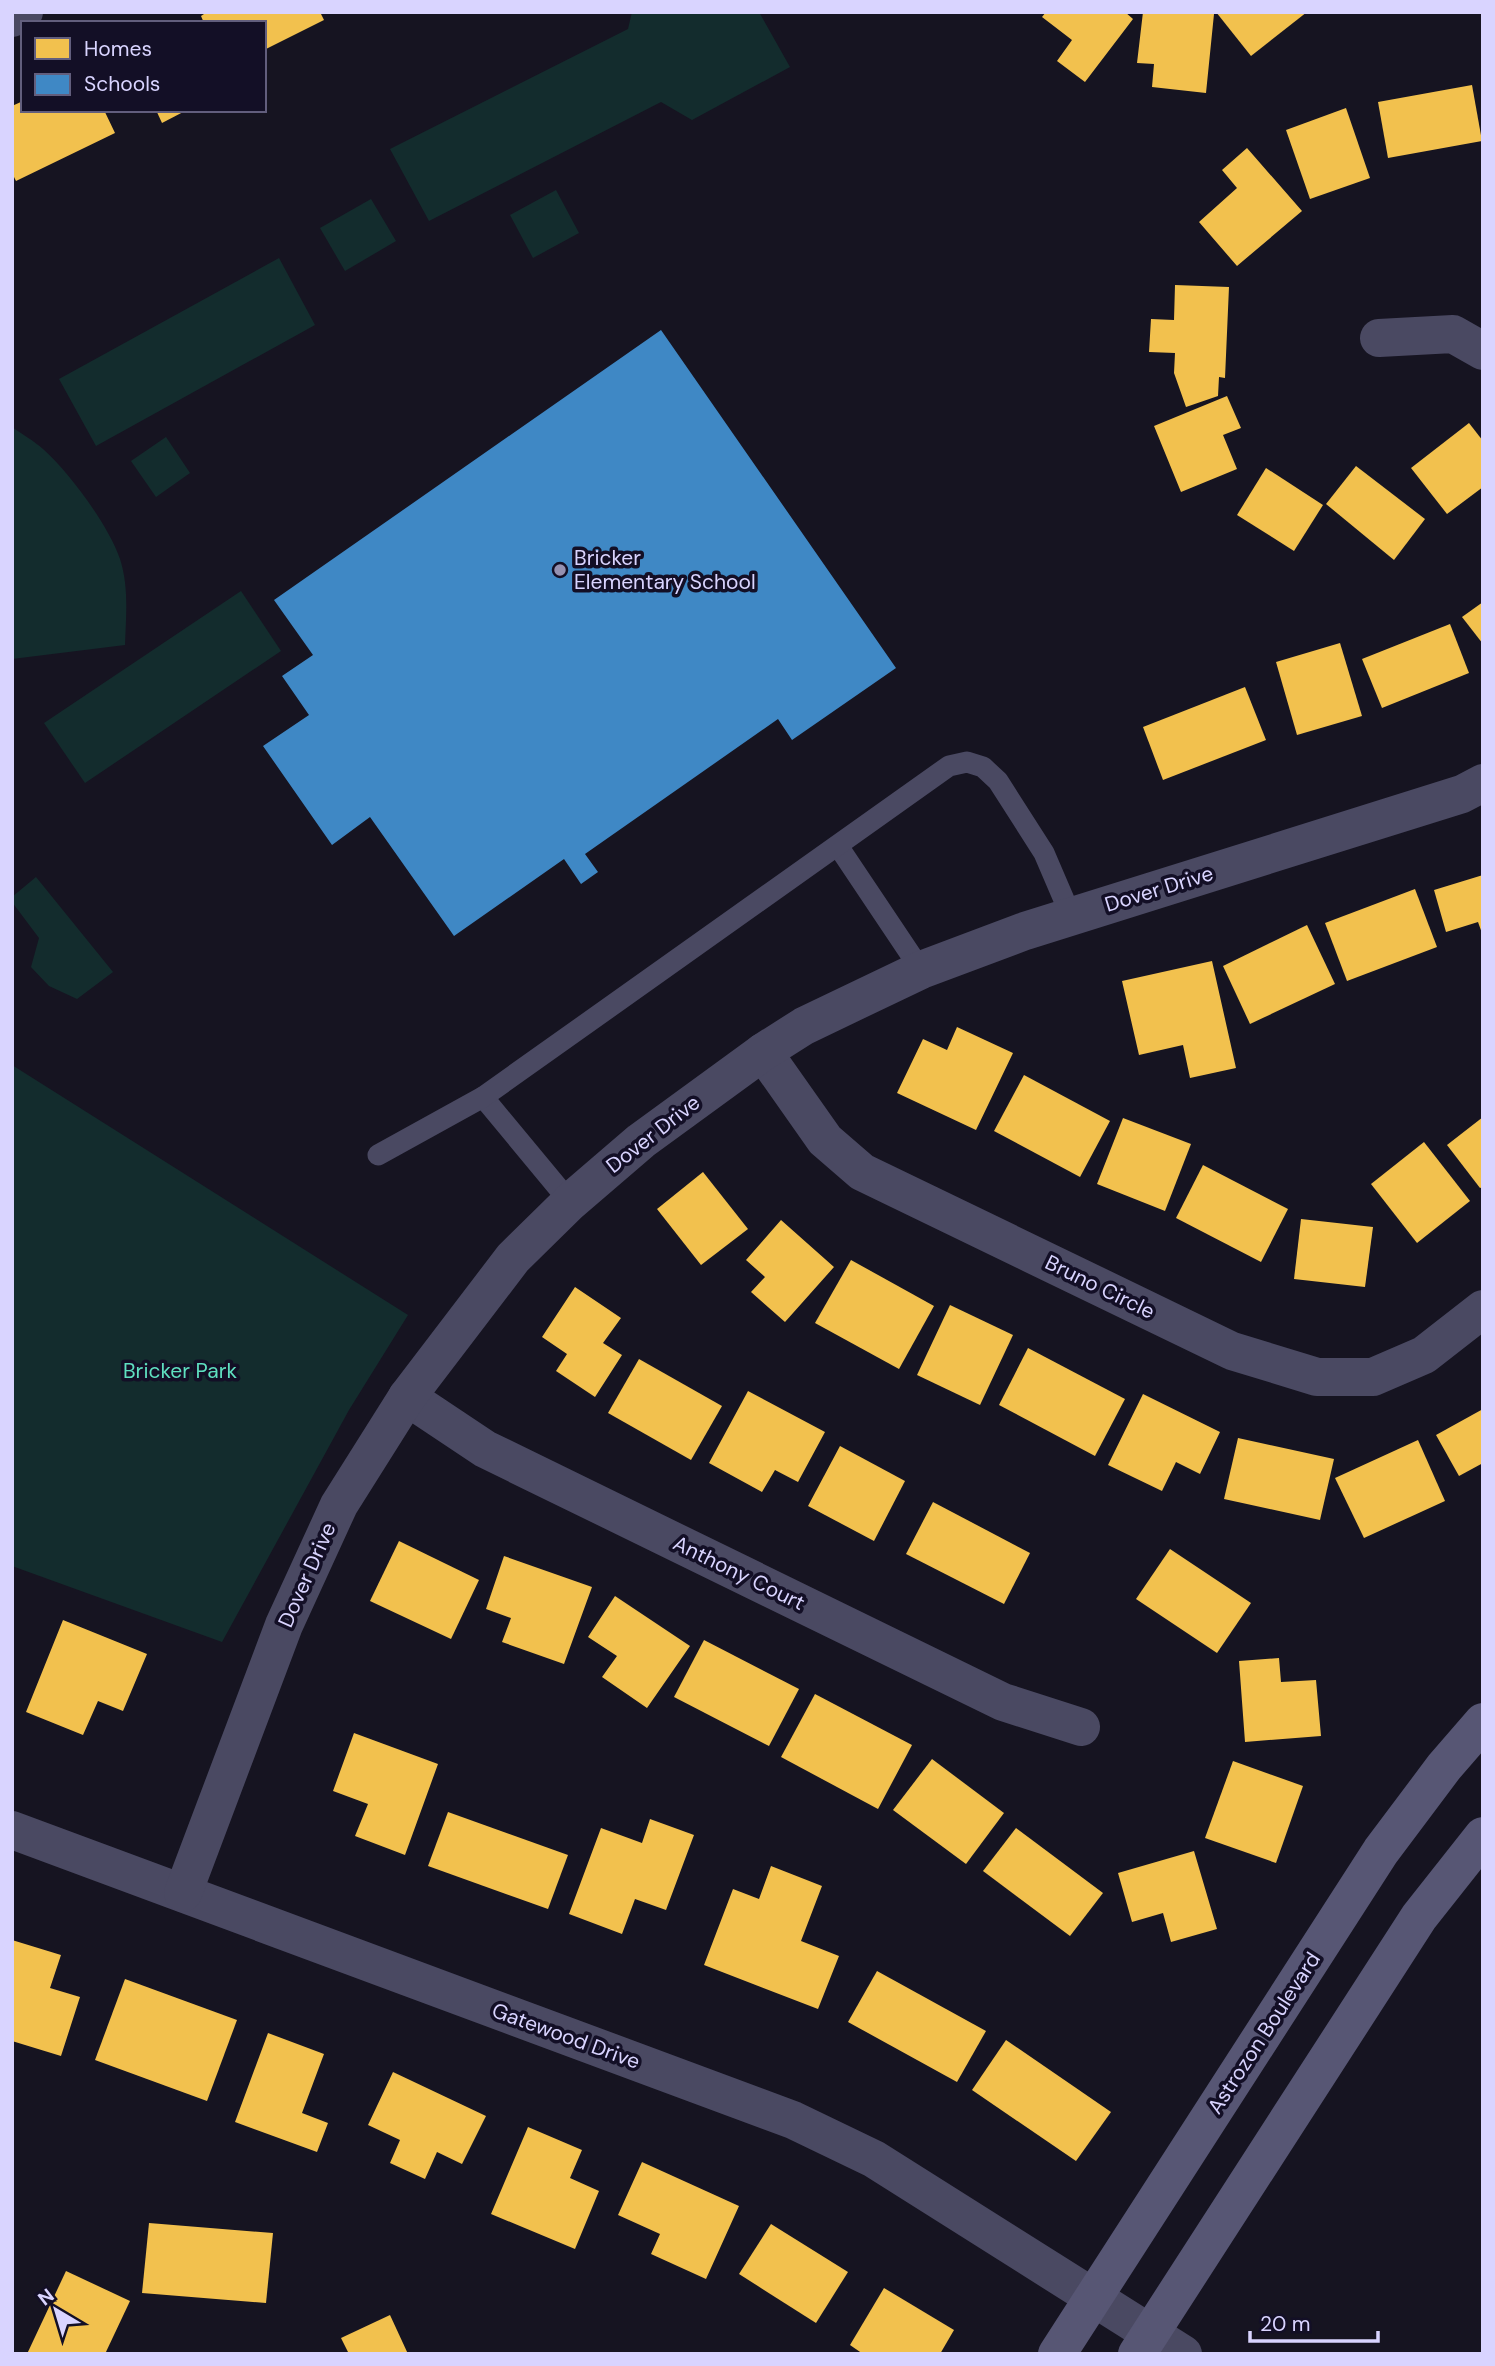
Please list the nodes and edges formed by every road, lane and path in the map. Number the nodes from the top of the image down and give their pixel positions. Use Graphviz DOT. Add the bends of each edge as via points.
graph roads {
  1 [pos="24,12"];
  2 [pos="12,18"];
  3 [pos="1379,338"];
  4 [pos="1483,351"];
  5 [pos="1483,783"];
  6 [pos="838,846"];
  7 [pos="1071,916"];
  8 [pos="921,970"];
  9 [pos="763,1052"];
  10 [pos="483,1097"];
  11 [pos="377,1155"];
  12 [pos="570,1202"];
  13 [pos="1483,1310"];
  14 [pos="407,1397"];
  15 [pos="1483,1722"];
  16 [pos="1081,1727"];
  17 [pos="12,1830"];
  18 [pos="1483,1836"];
  19 [pos="183,1893"];
  20 [pos="1093,2298"];
  21 [pos="1144,2343"];
  22 [pos="1057,2354"];
  23 [pos="1183,2354"];
  1 -- 2 [label="street"];
  3 -- 4 [label="street" via="1453,334"];
  5 -- 7 [label="street, Dover Drive" via="1462,794"];
  6 -- 7 [label="lane" via="950,766 967,762 983,767 998,781 1044,853"];
  6 -- 8 [label="lane"];
  6 -- 10 [label="lane"];
  7 -- 8 [label="street, Dover Drive"];
  8 -- 9 [label="street, Dover Drive" via="804,1026"];
  9 -- 12 [label="street, Dover Drive" via="641,1141"];
  9 -- 13 [label="street, Bruno Circle" via="825,1140 862,1172 1233,1351 1317,1377 1373,1377 1424,1355"];
  10 -- 11 [label="lane"];
  10 -- 12 [label="lane"];
  12 -- 14 [label="street, Dover Drive" via="513,1258"];
  14 -- 16 [label="street, Anthony Court" via="485,1449 1003,1702"];
  14 -- 19 [label="street, Dover Drive" via="339,1505 289,1613"];
  15 -- 20 [label="main road, Astrozon Boulevard" via="1381,1851"];
  17 -- 19 [label="street, Gatewood Drive"];
  18 -- 21 [label="main road" via="1419,1917"];
  19 -- 20 [label="street, Gatewood Drive" via="793,2120 874,2159"];
  20 -- 21 [label="street, Gatewood Drive"];
  20 -- 22 [label="main road, Astrozon Boulevard"];
  21 -- 23 [label="street, Gatewood Drive"];
}
